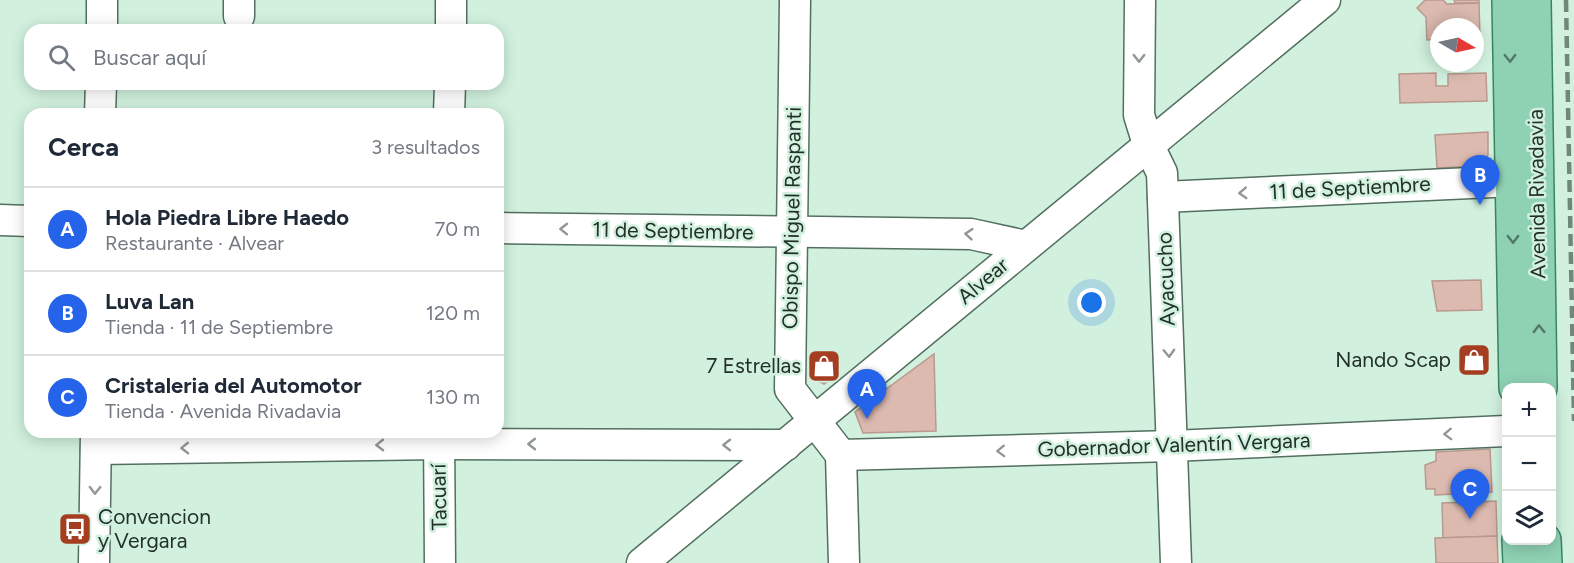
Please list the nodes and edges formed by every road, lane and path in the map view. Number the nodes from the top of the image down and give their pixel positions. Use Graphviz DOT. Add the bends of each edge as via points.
graph roads {
  1 [pos="102,0"];
  2 [pos="451,0"];
  3 [pos="795,0"];
  4 [pos="1140,0"];
  5 [pos="1325,0"];
  6 [pos="1509,0"];
  7 [pos="1534,0"];
  8 [pos="102,24"];
  9 [pos="451,24"];
  10 [pos="101,90"];
  11 [pos="450,90"];
  12 [pos="100,108"];
  13 [pos="449,108"];
  14 [pos="1148,144"];
  15 [pos="1524,180"];
  16 [pos="1163,197"];
  17 [pos="0,220"];
  18 [pos="24,220"];
  19 [pos="504,228"];
  20 [pos="791,232"];
  21 [pos="1026,246"];
  22 [pos="1516,383"];
  23 [pos="1540,383"];
  24 [pos="815,420"];
  25 [pos="1502,431"];
  26 [pos="439,438"];
  27 [pos="96,440"];
  28 [pos="786,445"];
  29 [pos="1172,446"];
  30 [pos="841,455"];
  31 [pos="1519,545"];
  32 [pos="1544,545"];
  33 [pos="94,563"];
  34 [pos="440,563"];
  35 [pos="642,563"];
  36 [pos="844,563"];
  37 [pos="1176,563"];
  38 [pos="1520,563"];
  39 [pos="1545,563"];
  1 -- 8 [label="street"];
  2 -- 9 [label="street"];
  3 -- 20 [label="street, Obispo Miguel Raspanti"];
  4 -- 14 [label="street, Ayacucho, one-way" via="1139,115"];
  5 -- 14 [label="street, Alvear"];
  6 -- 15 [label="main road, Avenida Rivadavia, one-way"];
  7 -- 15 [label="main road, Avenida Rivadavia"];
  10 -- 12 [label="street"];
  11 -- 13 [label="street"];
  14 -- 16 [label="street, Ayacucho" via="1160,163"];
  14 -- 21 [label="street, Alvear"];
  15 -- 16 [label="street, 11 de Septiembre, one-way"];
  15 -- 22 [label="main road, Avenida Rivadavia, one-way"];
  23 -- 15 [label="main road, Avenida Rivadavia, one-way"];
  16 -- 29 [label="street, Ayacucho, one-way"];
  17 -- 18 [label="street"];
  20 -- 19 [label="street, 11 de Septiembre, one-way"];
  21 -- 20 [label="street, 11 de Septiembre, one-way" via="971,234"];
  20 -- 24 [label="street, Obispo Miguel Raspanti" via="790,389"];
  21 -- 24 [label="street, Alvear"];
  24 -- 28 [label="street, Alvear"];
  24 -- 30 [label="street, Obispo Miguel Raspanti"];
  25 -- 29 [label="street, Gobernador Valentín Vergara, one-way"];
  26 -- 27 [label="street, one-way"];
  28 -- 26 [label="street, one-way"];
  26 -- 34 [label="street, Tacuarí"];
  27 -- 33 [label="street, one-way"];
  28 -- 35 [label="street, Alvear"];
  29 -- 30 [label="street, Gobernador Valentín Vergara, one-way"];
  29 -- 37 [label="street, Ayacucho"];
  30 -- 36 [label="street"];
  31 -- 38 [label="main road"];
  32 -- 39 [label="main road"];
}
